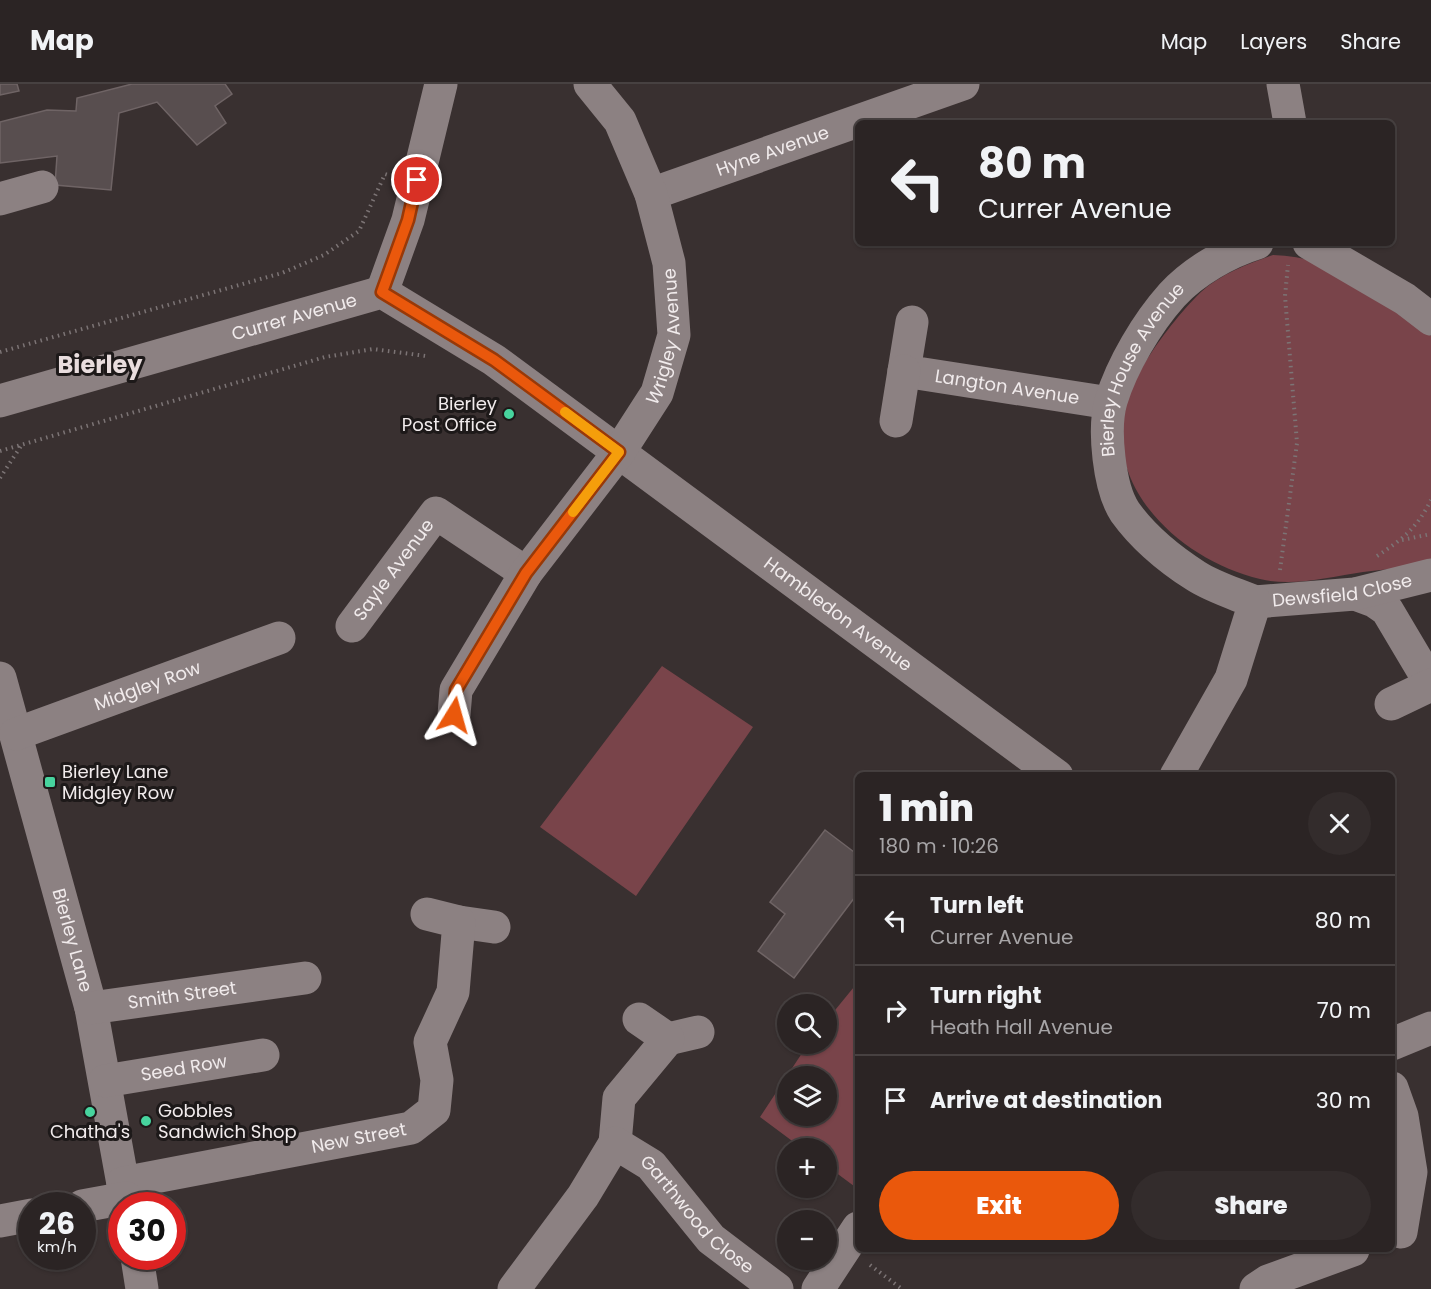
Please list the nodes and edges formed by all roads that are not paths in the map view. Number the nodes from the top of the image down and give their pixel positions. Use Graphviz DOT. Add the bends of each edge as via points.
graph roads {
  1 [pos="441,84"];
  2 [pos="590,84"];
  3 [pos="963,84"];
  4 [pos="1283,84"];
  5 [pos="861,120"];
  6 [pos="1289,120"];
  7 [pos="855,122"];
  8 [pos="42,187"];
  9 [pos="651,194"];
  10 [pos="0,199"];
  11 [pos="1247,246"];
  12 [pos="1298,253"];
  13 [pos="382,292"];
  14 [pos="1431,319"];
  15 [pos="912,322"];
  16 [pos="904,371"];
  17 [pos="0,401"];
  18 [pos="1110,403"];
  19 [pos="896,421"];
  20 [pos="619,452"];
  21 [pos="526,573"];
  22 [pos="1431,575"];
  23 [pos="1355,594"];
  24 [pos="1264,601"];
  25 [pos="352,626"];
  26 [pos="279,638"];
  27 [pos="0,678"];
  28 [pos="1431,685"];
  29 [pos="1391,704"];
  30 [pos="454,715"];
  31 [pos="16,734"];
  32 [pos="1052,772"];
  33 [pos="1178,772"];
  34 [pos="427,914"];
  35 [pos="459,922"];
  36 [pos="494,927"];
  37 [pos="288,972"];
  38 [pos="91,1008"];
  39 [pos="639,1019"];
  40 [pos="1431,1028"];
  41 [pos="1395,1043"];
  42 [pos="263,1055"];
  43 [pos="105,1082"];
  44 [pos="1395,1096"];
  45 [pos="615,1143"];
  46 [pos="125,1192"];
  47 [pos="143,1192"];
  48 [pos="18,1218"];
  49 [pos="0,1221"];
  50 [pos="1408,1232"];
  51 [pos="852,1237"];
  52 [pos="1348,1252"];
  53 [pos="139,1270"];
  54 [pos="142,1289"];
  55 [pos="514,1289"];
  56 [pos="777,1289"];
  57 [pos="818,1289"];
  58 [pos="1256,1289"];
  1 -- 13 [label="street" via="408,220"];
  2 -- 9 [label="street, Wrigley Avenue" via="620,121"];
  3 -- 5 [label="street, Hyne Avenue"];
  4 -- 6 [label="street"];
  7 -- 9 [label="street, Hyne Avenue"];
  8 -- 10 [label="street"];
  9 -- 20 [label="street, Wrigley Avenue" via="669,263 675,335 657,393"];
  11 -- 18 [label="street, Bierley House Avenue" via="1205,269 1173,294 1142,338"];
  12 -- 14 [label="street" via="1405,299"];
  13 -- 17 [label="street, Currer Avenue"];
  13 -- 20 [label="street" via="494,360"];
  15 -- 16 [label="street"];
  16 -- 18 [label="street, Langton Avenue"];
  16 -- 19 [label="street"];
  18 -- 24 [label="street, Bierley House Avenue" via="1108,467 1125,511 1156,546 1197,577"];
  20 -- 21 [label="street"];
  20 -- 32 [label="street, Hambledon Avenue"];
  21 -- 25 [label="street, Sayle Avenue" via="430,507"];
  21 -- 30 [label="street" via="456,690"];
  22 -- 23 [label="street, Dewsfield Close"];
  23 -- 24 [label="street, Dewsfield Close"];
  23 -- 28 [label="street" via="1387,610"];
  24 -- 33 [label="street" via="1231,679"];
  26 -- 31 [label="street, Midgley Row"];
  27 -- 31 [label="street, Bierley Lane"];
  28 -- 29 [label="street"];
  31 -- 38 [label="street, Bierley Lane"];
  34 -- 35 [label="street"];
  35 -- 36 [label="street"];
  35 -- 47 [label="street, New Street" via="453,992 430,1042 437,1080 434,1110 411,1128"];
  37 -- 38 [label="street, Smith Street"];
  38 -- 43 [label="street, Bierley Lane"];
  39 -- 45 [label="street" via="683,1035 619,1098"];
  40 -- 41 [label="street"];
  42 -- 43 [label="street, Seed Row"];
  43 -- 46 [label="street, Bierley Lane"];
  44 -- 50 [label="street" via="1411,1172"];
  45 -- 55 [label="street" via="584,1196"];
  45 -- 56 [label="street, Garthwood Close" via="651,1166 711,1239"];
  48 -- 49 [label="street"];
  51 -- 57 [label="street"];
  52 -- 58 [label="street"];
  53 -- 54 [label="street"];
}
